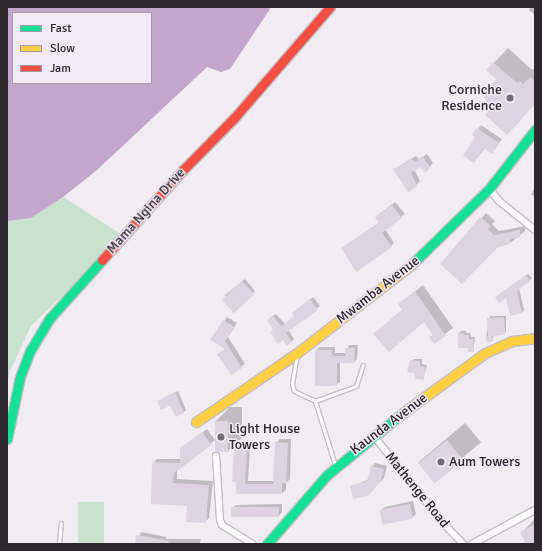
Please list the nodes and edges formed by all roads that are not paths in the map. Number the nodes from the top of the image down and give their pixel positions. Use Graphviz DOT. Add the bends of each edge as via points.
graph roads {
  1 [pos="330,7"];
  2 [pos="535,130"];
  3 [pos="489,189"];
  4 [pos="535,230"];
  5 [pos="535,338"];
  6 [pos="297,353"];
  7 [pos="363,365"];
  8 [pos="315,401"];
  9 [pos="196,422"];
  10 [pos="373,435"];
  11 [pos="7,439"];
  12 [pos="216,456"];
  13 [pos="336,467"];
  14 [pos="535,510"];
  15 [pos="61,524"];
  16 [pos="60,544"];
  17 [pos="253,544"];
  18 [pos="267,544"];
  19 [pos="463,544"];
  20 [pos="472,544"];
  1 -- 11 [label="street, Mama Ngina Drive" via="235,117 183,170 50,318 30,351 20,376"];
  2 -- 3 [label="street, Mwamba Avenue"];
  3 -- 4 [label="street" via="499,201"];
  3 -- 6 [label="street, Mwamba Avenue" via="403,272"];
  5 -- 10 [label="street, Kaunda Avenue" via="512,341 485,353"];
  6 -- 8 [label="lane" via="292,384 294,391"];
  6 -- 9 [label="street, Mwamba Avenue"];
  7 -- 8 [label="lane" via="356,386"];
  8 -- 13 [label="lane"];
  10 -- 13 [label="street, Kaunda Avenue"];
  10 -- 19 [label="street, Mathenge Road"];
  12 -- 17 [label="street" via="222,525"];
  13 -- 18 [label="street, Kaunda Avenue"];
  14 -- 20 [label="street"];
  15 -- 16 [label="lane"];
}
